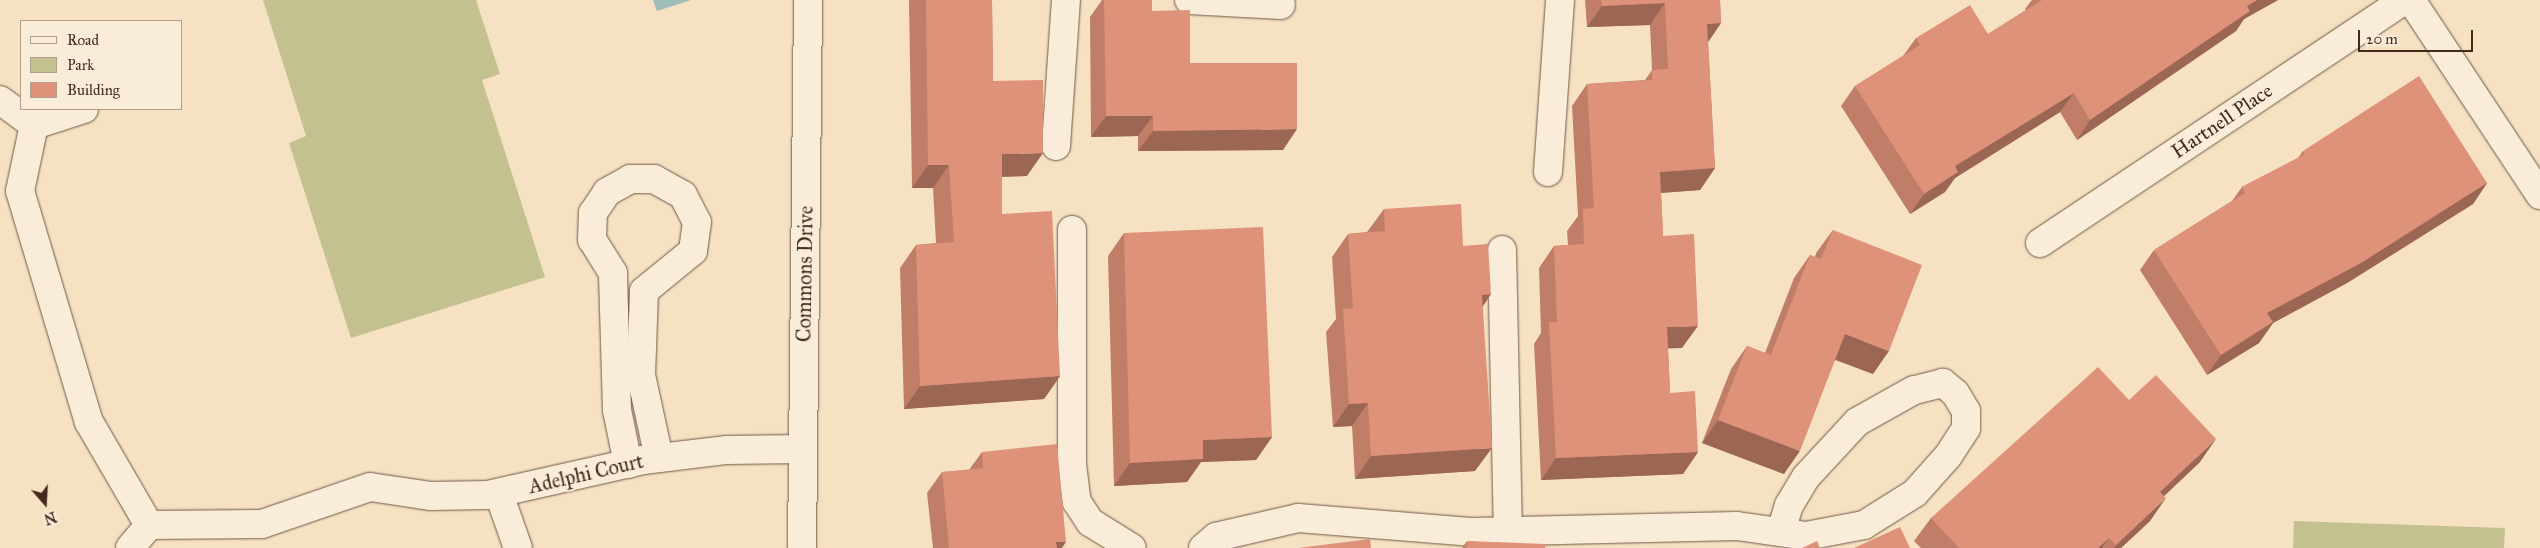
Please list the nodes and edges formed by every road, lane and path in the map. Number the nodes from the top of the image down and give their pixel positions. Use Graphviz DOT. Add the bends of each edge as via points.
graph roads {
  1 [pos="808,0"];
  2 [pos="1066,0"];
  3 [pos="1189,0"];
  4 [pos="1560,0"];
  5 [pos="2404,0"];
  6 [pos="2411,0"];
  7 [pos="1281,5"];
  8 [pos="0,100"];
  9 [pos="81,110"];
  10 [pos="34,124"];
  11 [pos="1056,146"];
  12 [pos="1548,172"];
  13 [pos="2540,195"];
  14 [pos="1072,230"];
  15 [pos="2040,243"];
  16 [pos="1502,250"];
  17 [pos="803,449"];
  18 [pos="659,458"];
  19 [pos="628,464"];
  20 [pos="499,494"];
  21 [pos="149,525"];
  22 [pos="1508,532"];
  23 [pos="1781,532"];
  24 [pos="1402,537"];
  25 [pos="130,548"];
  26 [pos="518,548"];
  27 [pos="802,548"];
  28 [pos="1132,548"];
  29 [pos="1203,548"];
  1 -- 17 [label="street, Commons Drive"];
  2 -- 11 [label="street"];
  3 -- 7 [label="street"];
  4 -- 12 [label="street"];
  5 -- 15 [label="street, Hartnell Place"];
  6 -- 13 [label="street"];
  8 -- 10 [label="street"];
  9 -- 10 [label="street"];
  10 -- 21 [label="street" via="20,191 89,422"];
  14 -- 28 [label="street" via="1072,464 1077,502 1090,522"];
  16 -- 22 [label="street"];
  17 -- 18 [label="street, Adelphi Court" via="728,450"];
  17 -- 27 [label="street, Commons Drive"];
  18 -- 19 [label="street, Adelphi Court"];
  18 -- 19 [label="street" via="641,375 644,291 693,251 698,222 683,196 654,179 630,179 607,192 594,213 592,240 613,273 617,410"];
  19 -- 20 [label="street, Adelphi Court"];
  20 -- 21 [label="street, Adelphi Court" via="459,497 370,487 262,524"];
  20 -- 26 [label="street"];
  21 -- 25 [label="street"];
  22 -- 23 [label="street" via="1737,526"];
  22 -- 24 [label="street"];
  23 -- 23 [label="street" via="1806,536 1864,525 1915,493 1966,428 1966,411 1955,393 1943,383 1914,390 1857,422 1806,477 1789,505"];
  24 -- 29 [label="street" via="1298,518 1216,536"];
}
